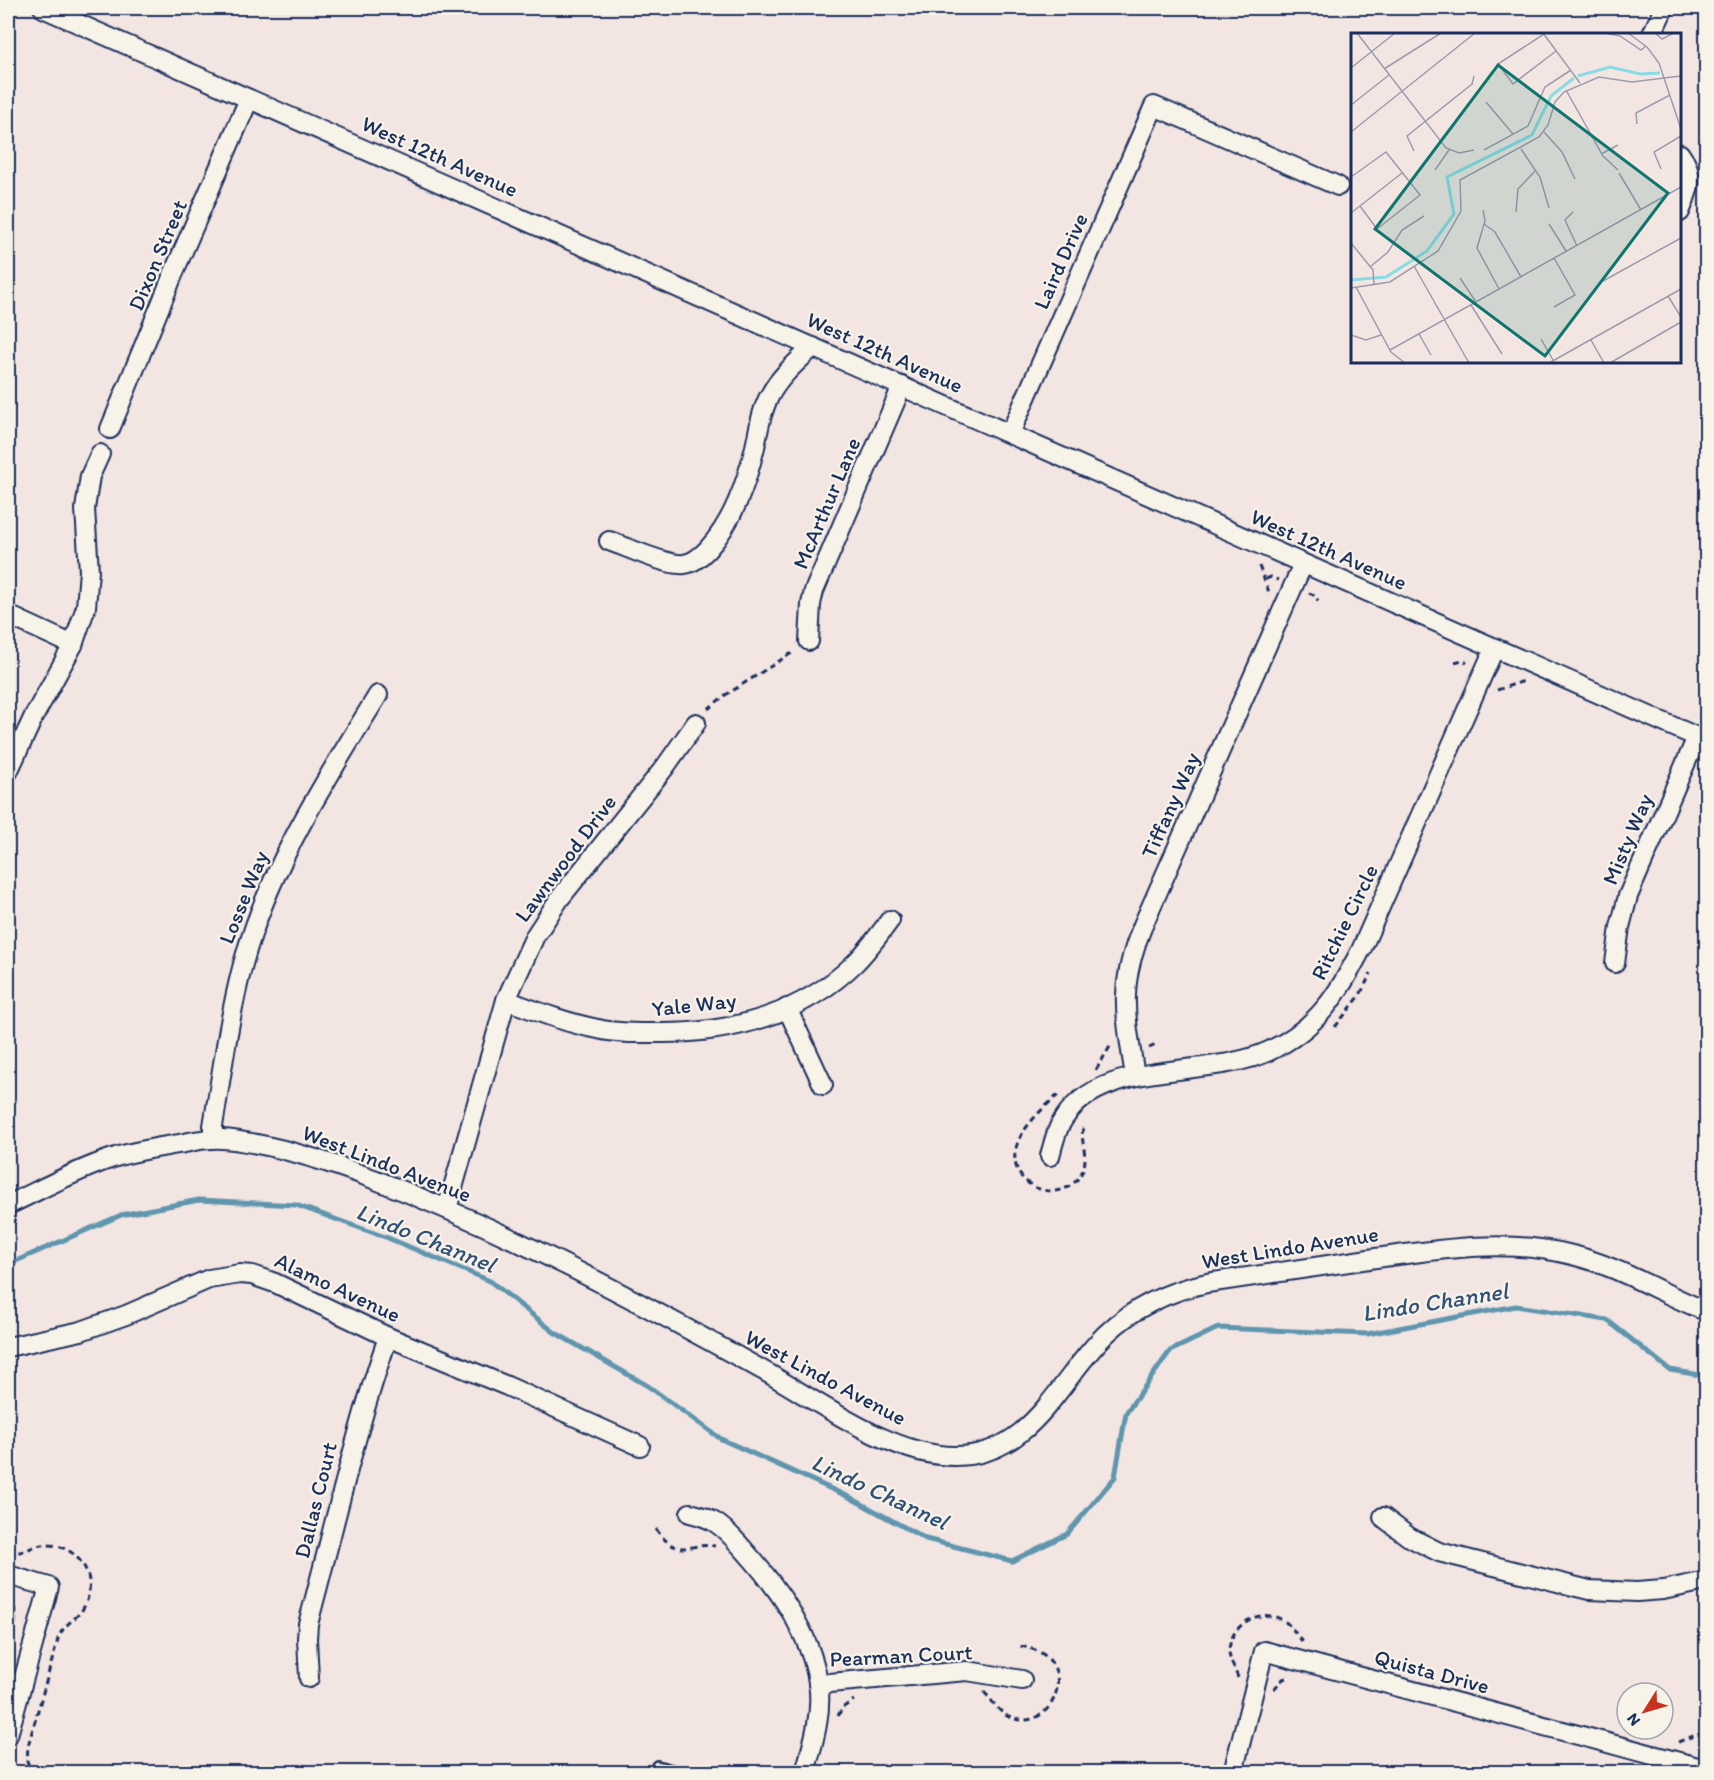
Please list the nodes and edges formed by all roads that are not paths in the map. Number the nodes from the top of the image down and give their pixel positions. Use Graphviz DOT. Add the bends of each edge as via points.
graph roads {
  1 [pos="43,8"];
  2 [pos="1664,8"];
  3 [pos="1652,33"];
  4 [pos="249,99"];
  5 [pos="1681,155"];
  6 [pos="1338,186"];
  7 [pos="1681,210"];
  8 [pos="813,347"];
  9 [pos="902,387"];
  10 [pos="110,429"];
  11 [pos="1010,434"];
  12 [pos="100,454"];
  13 [pos="609,541"];
  14 [pos="1303,564"];
  15 [pos="8,615"];
  16 [pos="809,642"];
  17 [pos="74,645"];
  18 [pos="1494,648"];
  19 [pos="378,695"];
  20 [pos="696,723"];
  21 [pos="1702,739"];
  22 [pos="8,772"];
  23 [pos="890,920"];
  24 [pos="1615,963"];
  25 [pos="506,1000"];
  26 [pos="787,1008"];
  27 [pos="1135,1076"];
  28 [pos="823,1085"];
  29 [pos="213,1138"];
  30 [pos="1050,1155"];
  31 [pos="8,1205"];
  32 [pos="447,1209"];
  33 [pos="1707,1311"];
  34 [pos="388,1337"];
  35 [pos="8,1347"];
  36 [pos="640,1446"];
  37 [pos="690,1513"];
  38 [pos="1383,1517"];
  39 [pos="8,1575"];
  40 [pos="1707,1581"];
  41 [pos="309,1678"];
  42 [pos="1022,1680"];
  43 [pos="818,1684"];
  44 [pos="8,1735"];
  45 [pos="657,1766"];
  46 [pos="678,1773"];
  47 [pos="805,1773"];
  48 [pos="1233,1773"];
  49 [pos="1704,1773"];
  1 -- 4 [label="street, West 12th Avenue"];
  2 -- 3 [label="street"];
  4 -- 8 [label="street, West 12th Avenue"];
  4 -- 10 [label="street, Dixon Street"];
  5 -- 7 [label="street" via="1688,165 1689,190"];
  6 -- 11 [label="street, Laird Drive" via="1154,106"];
  8 -- 9 [label="street, West 12th Avenue"];
  8 -- 13 [label="street" via="771,394 737,502 726,525 703,554 681,564"];
  9 -- 11 [label="street, West 12th Avenue"];
  9 -- 16 [label="street, McArthur Lane" via="814,591"];
  11 -- 14 [label="street, West 12th Avenue"];
  12 -- 17 [label="street" via="86,494 88,590"];
  14 -- 18 [label="street, West 12th Avenue"];
  14 -- 27 [label="street, Tiffany Way" via="1131,959 1125,1005"];
  15 -- 17 [label="street"];
  17 -- 22 [label="street"];
  18 -- 21 [label="street, West 12th Avenue"];
  18 -- 27 [label="street, Ritchie Circle" via="1362,948 1341,988 1318,1018 1287,1041 1251,1058"];
  19 -- 29 [label="street, Losse Way" via="301,824 258,920 233,1011"];
  20 -- 25 [label="street, Lawnwood Drive" via="547,917"];
  21 -- 24 [label="street, Misty Way" via="1628,896"];
  23 -- 26 [label="street, Yale Way" via="841,975"];
  25 -- 26 [label="street, Yale Way" via="590,1028 640,1033 728,1029"];
  25 -- 32 [label="street, Lawnwood Drive"];
  26 -- 28 [label="street"];
  27 -- 30 [label="street, Ritchie Circle" via="1106,1085 1079,1102 1060,1123"];
  29 -- 31 [label="street, West Lindo Avenue" via="111,1159"];
  29 -- 32 [label="street, West Lindo Avenue" via="311,1157"];
  32 -- 33 [label="street, West Lindo Avenue" via="674,1321 874,1433 919,1451 947,1456 980,1453 1012,1439 1048,1406 1096,1344 1116,1325 1161,1297 1207,1283 1422,1252 1529,1247 1588,1259"];
  34 -- 35 [label="street, Alamo Avenue" via="275,1283 240,1274 208,1279 81,1331"];
  34 -- 36 [label="street, Alamo Avenue"];
  34 -- 41 [label="street, Dallas Court" via="344,1479 309,1624"];
  37 -- 43 [label="street" via="724,1529 772,1584 799,1626"];
  38 -- 40 [label="street" via="1409,1537 1439,1552 1589,1590 1637,1592"];
  39 -- 44 [label="street" via="49,1587"];
  42 -- 43 [label="street, Pearman Court" via="967,1671"];
  43 -- 47 [label="street" via="816,1727"];
  45 -- 46 [label="lane"];
  48 -- 49 [label="street, Quista Drive" via="1264,1651 1705,1769"];
}
